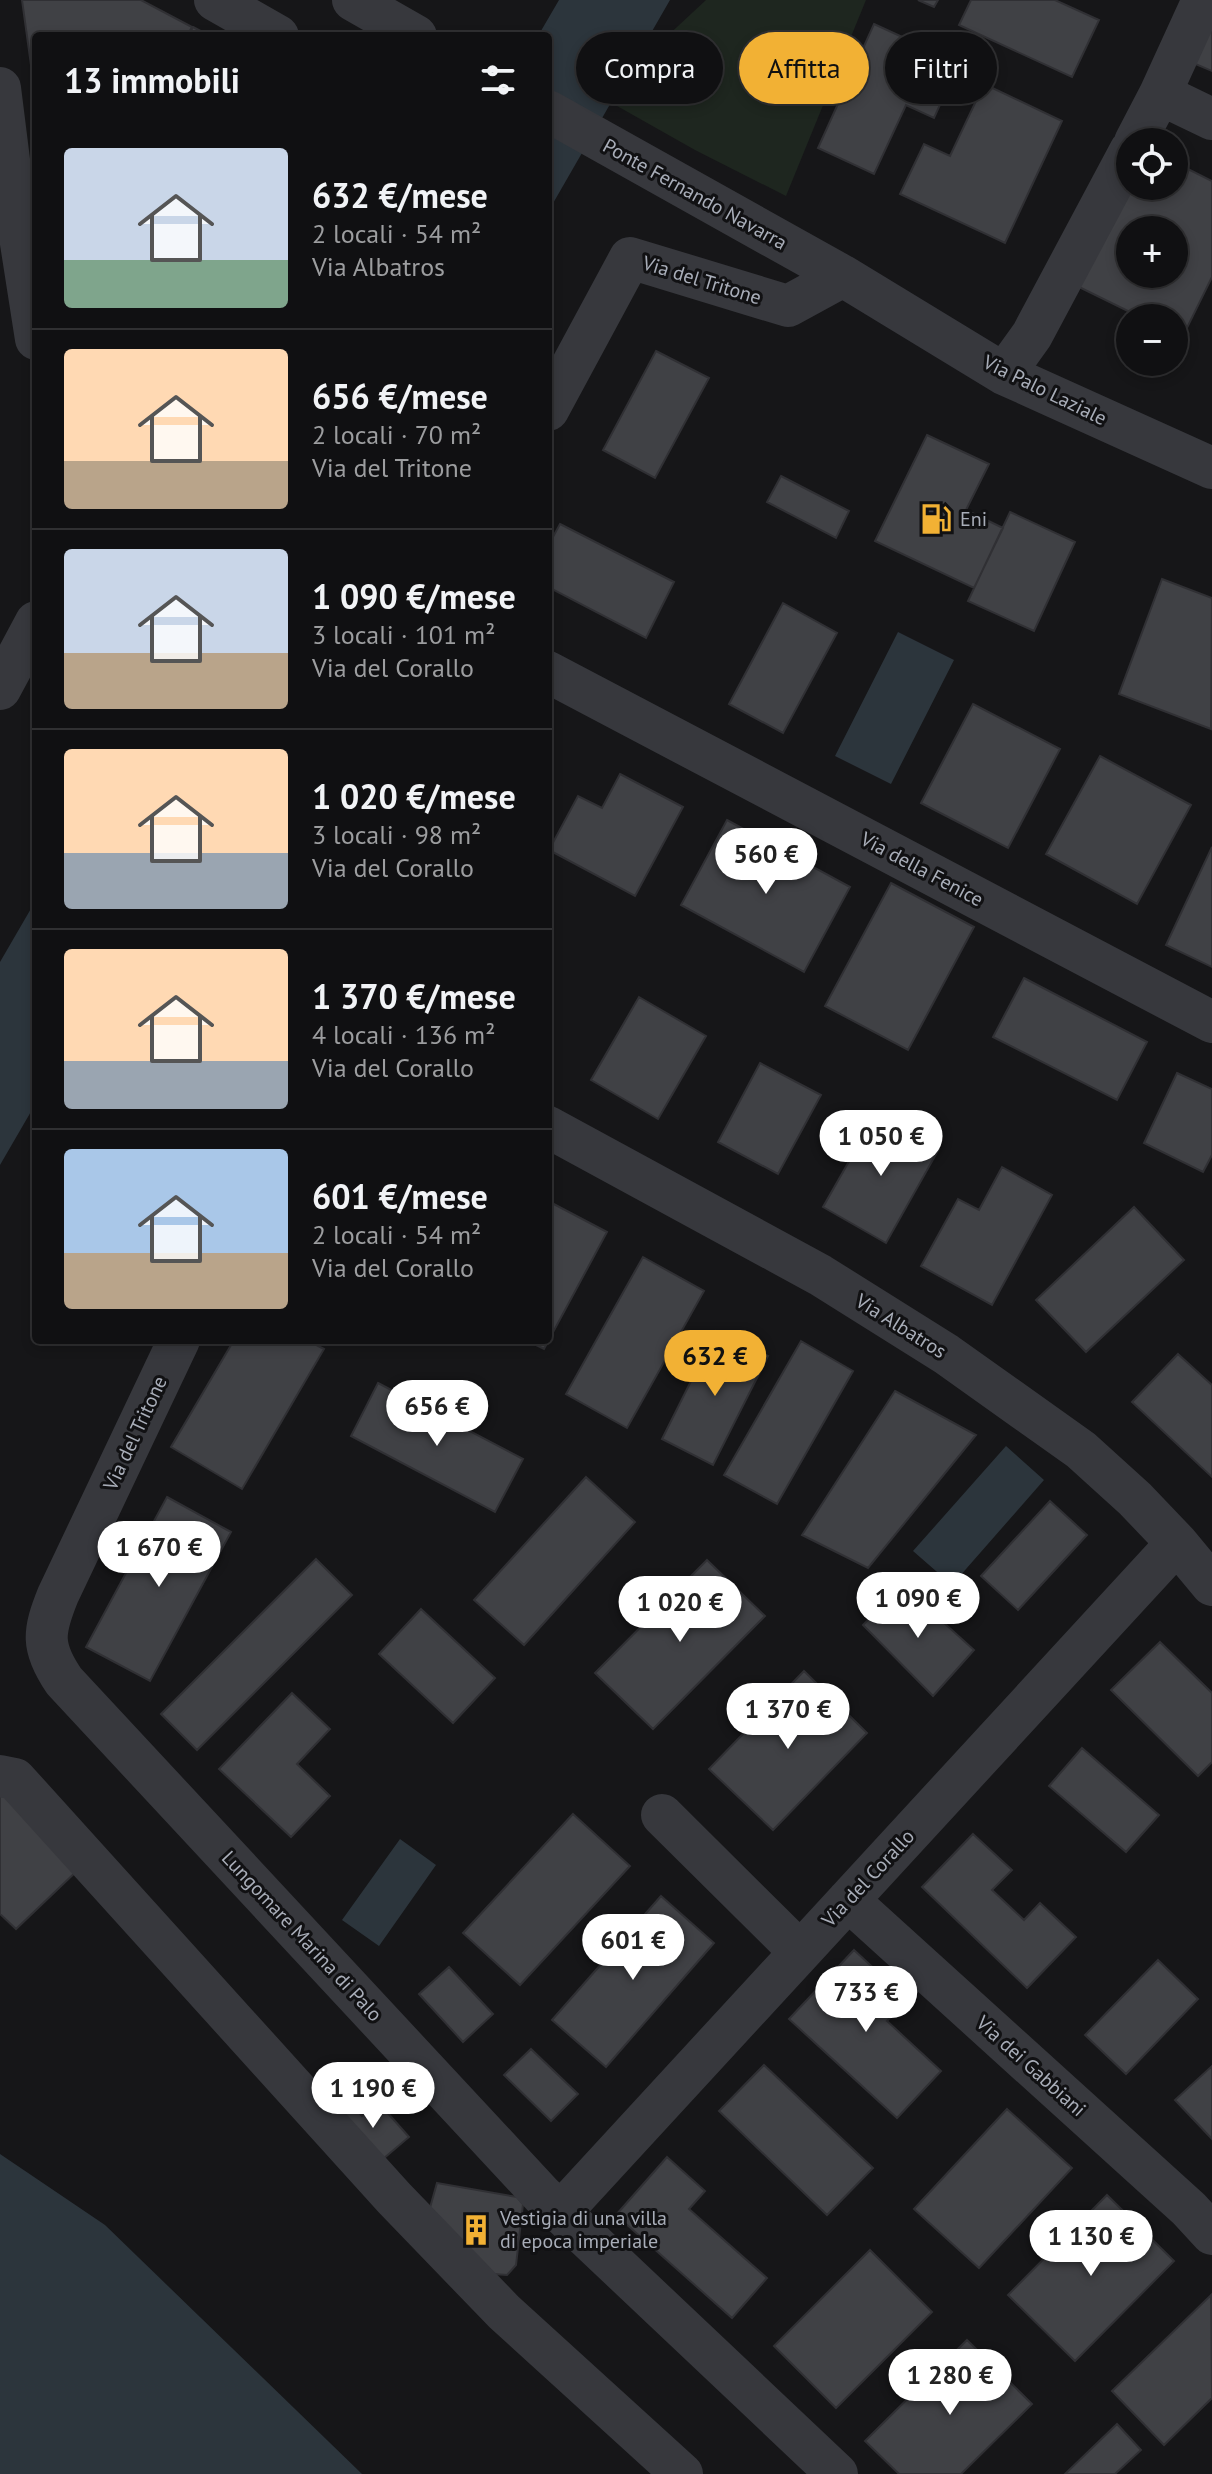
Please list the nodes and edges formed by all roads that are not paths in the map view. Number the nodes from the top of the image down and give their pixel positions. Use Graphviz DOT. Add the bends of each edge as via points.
graph roads {
  1 [pos="215,0"];
  2 [pos="1203,0"];
  3 [pos="359,4"];
  4 [pos="271,32"];
  5 [pos="409,32"];
  6 [pos="0,88"];
  7 [pos="1160,94"];
  8 [pos="552,113"];
  9 [pos="1212,119"];
  10 [pos="1142,128"];
  11 [pos="1116,177"];
  12 [pos="6,178"];
  13 [pos="843,276"];
  14 [pos="32,318"];
  15 [pos="1004,374"];
  16 [pos="552,403"];
  17 [pos="1212,468"];
  18 [pos="32,629"];
  19 [pos="552,674"];
  20 [pos="0,689"];
  21 [pos="1212,1022"];
  22 [pos="552,1129"];
  23 [pos="177,1344"];
  24 [pos="1177,1543"];
  25 [pos="1212,1585"];
  26 [pos="49,1660"];
  27 [pos="0,1776"];
  28 [pos="662,1815"];
  29 [pos="848,1900"];
  30 [pos="799,1951"];
  31 [pos="560,2213"];
  32 [pos="1212,2234"];
  33 [pos="682,2474"];
  34 [pos="837,2474"];
  1 -- 4 [label="street"];
  2 -- 7 [label="street"];
  3 -- 5 [label="street"];
  6 -- 12 [label="street"];
  7 -- 9 [label="street"];
  7 -- 10 [label="street"];
  8 -- 13 [label="street, Ponte Fernando Navarra"];
  11 -- 15 [label="street" via="1032,335"];
  12 -- 14 [label="street"];
  13 -- 15 [label="street, Via Palo Laziale"];
  13 -- 16 [label="street, Via del Tritone" via="788,306 630,258"];
  15 -- 17 [label="street, Via Palo Laziale"];
  18 -- 20 [label="street"];
  19 -- 21 [label="street, Via della Fenice"];
  22 -- 24 [label="street, Via Albatros" via="820,1275 946,1354 1081,1450"];
  23 -- 26 [label="street, Via del Tritone" via="52,1610 47,1624"];
  24 -- 25 [label="street, Via Albatros"];
  24 -- 29 [label="street, Via del Corallo"];
  26 -- 31 [label="street, Lungomare Marina di Palo"];
  27 -- 33 [label="street" via="15,1779 504,2312"];
  28 -- 30 [label="street"];
  29 -- 30 [label="street, Via del Corallo"];
  29 -- 32 [label="street, Via dei Gabbiani"];
  30 -- 31 [label="street, Via del Corallo"];
  31 -- 34 [label="street, Lungomare Marina di Palo"];
}
